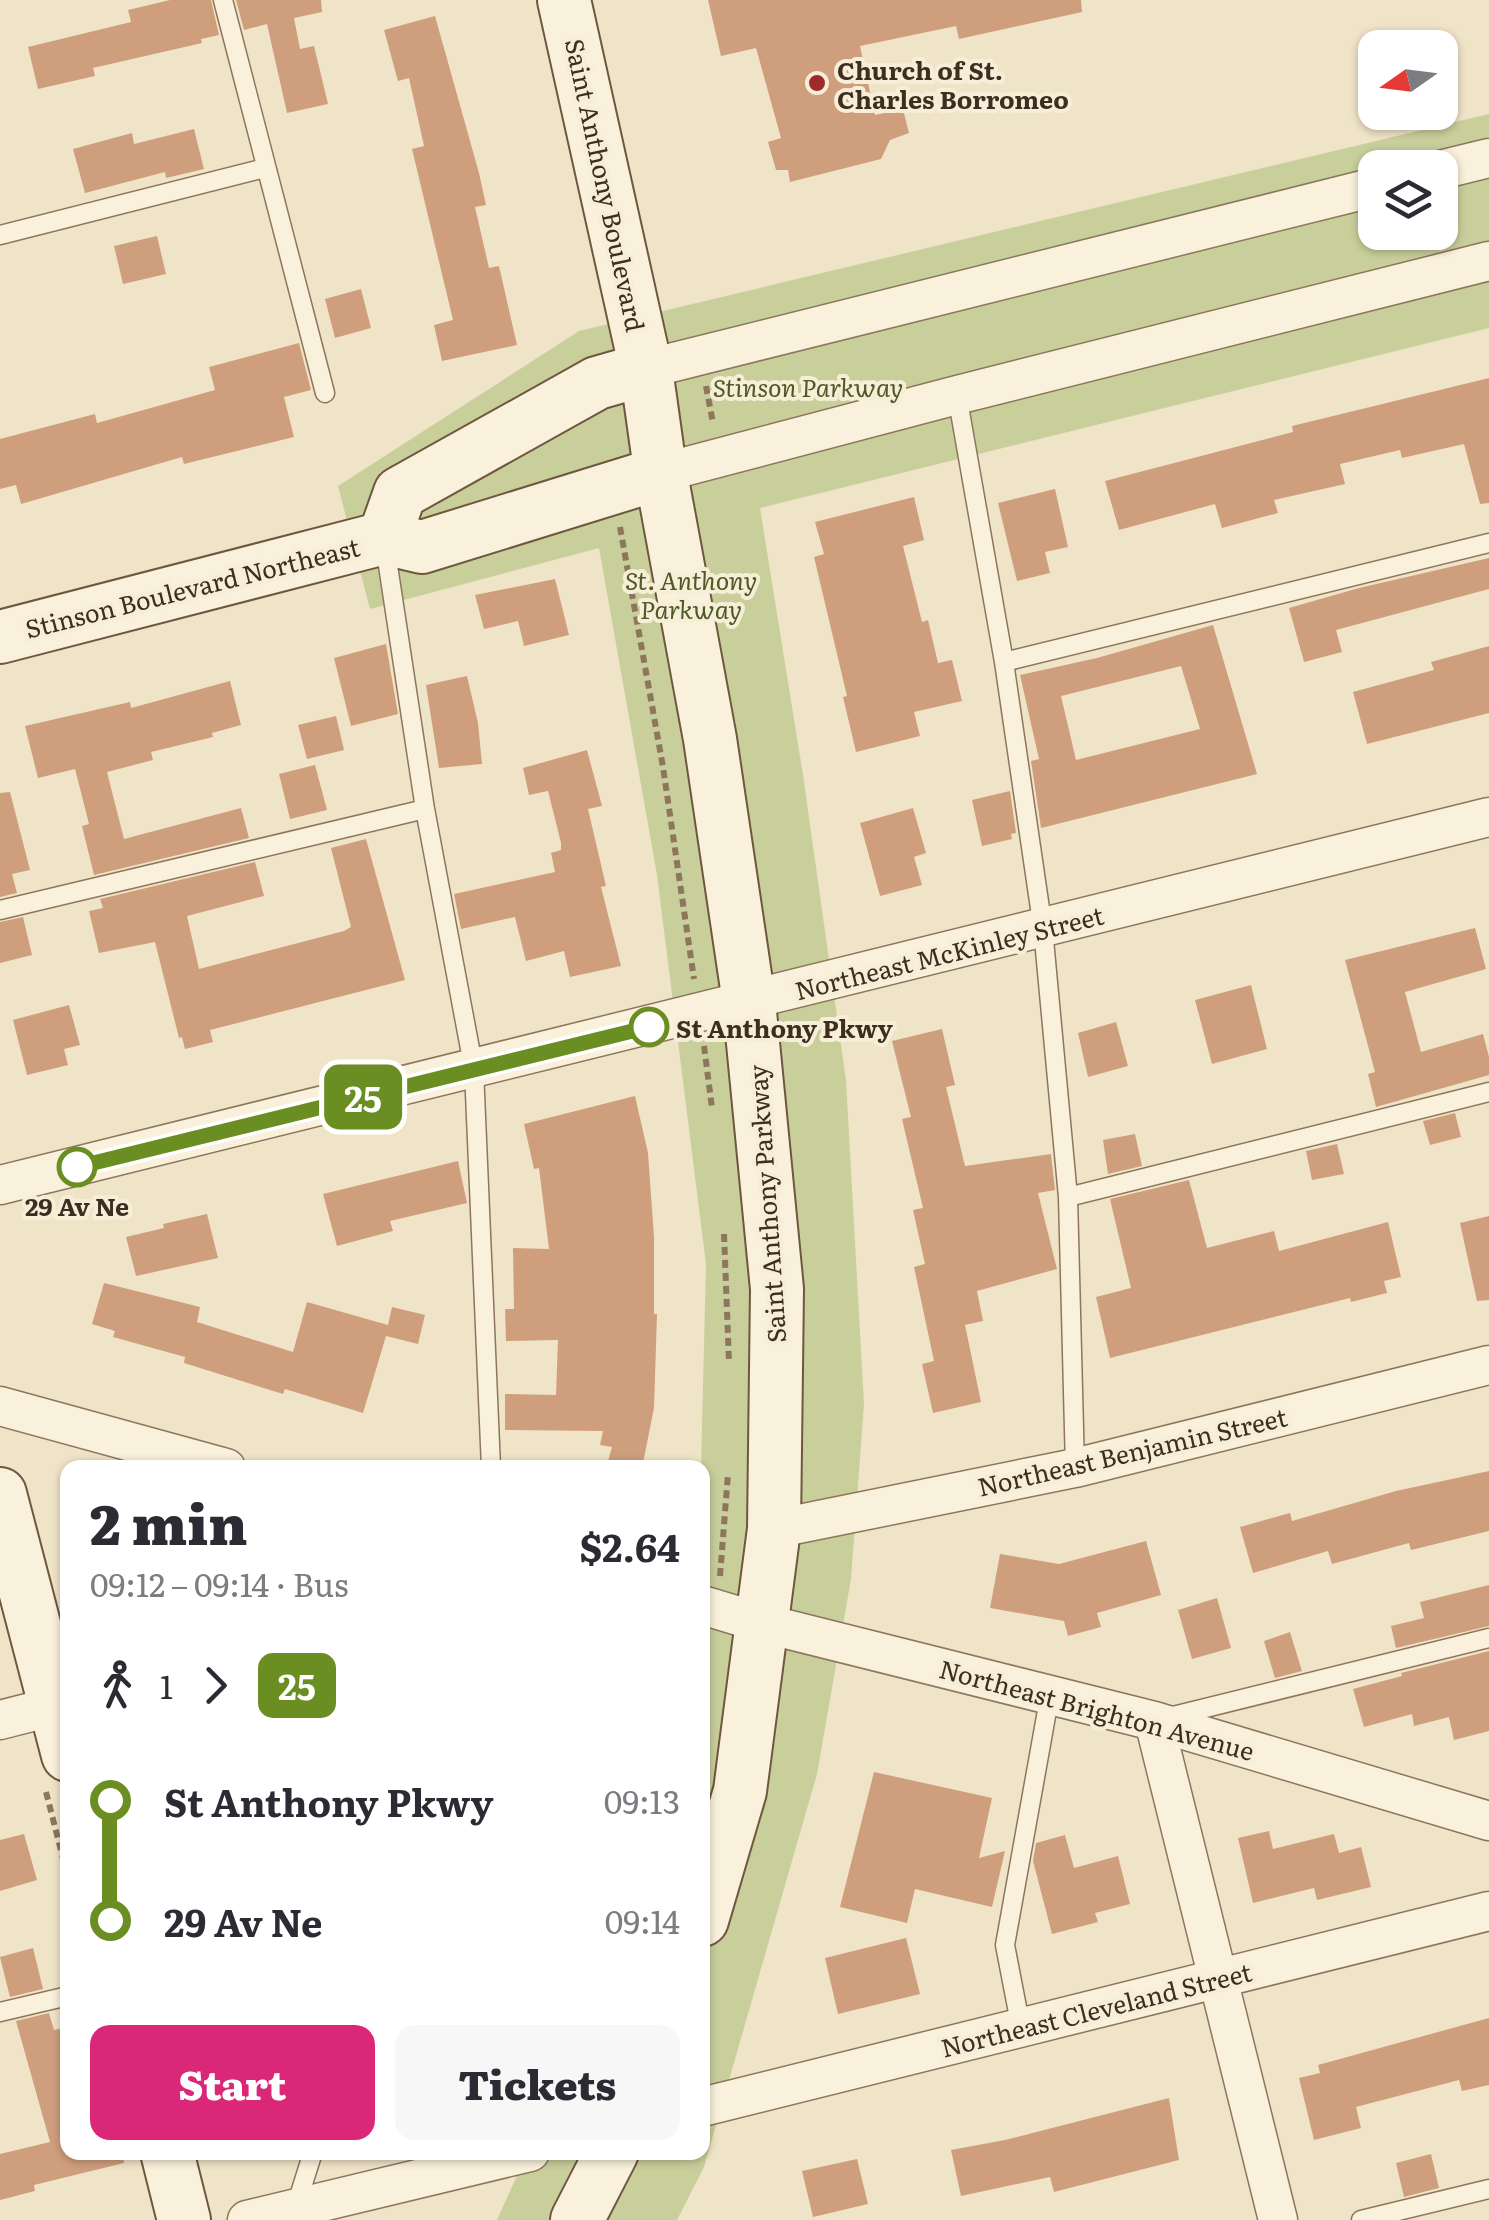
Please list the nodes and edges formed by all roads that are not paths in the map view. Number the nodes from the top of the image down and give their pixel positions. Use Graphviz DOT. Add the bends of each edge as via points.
graph roads {
  1 [pos="223,0"];
  2 [pos="564,0"];
  3 [pos="1489,158"];
  4 [pos="1458,166"];
  5 [pos="264,168"];
  6 [pos="1358,190"];
  7 [pos="0,235"];
  8 [pos="1489,261"];
  9 [pos="646,369"];
  10 [pos="325,393"];
  11 [pos="957,394"];
  12 [pos="662,473"];
  13 [pos="384,538"];
  14 [pos="1489,543"];
  15 [pos="0,637"];
  16 [pos="1004,662"];
  17 [pos="426,809"];
  18 [pos="1489,817"];
  19 [pos="0,910"];
  20 [pos="1043,928"];
  21 [pos="749,1002"];
  22 [pos="474,1070"];
  23 [pos="1489,1092"];
  24 [pos="0,1185"];
  25 [pos="1068,1198"];
  26 [pos="1489,1365"];
  27 [pos="0,1406"];
  28 [pos="195,1460"];
  29 [pos="491,1460"];
  30 [pos="1076,1468"];
  31 [pos="0,1494"];
  32 [pos="774,1529"];
  33 [pos="712,1590"];
  34 [pos="762,1623"];
  35 [pos="1489,1638"];
  36 [pos="1050,1694"];
  37 [pos="60,1709"];
  38 [pos="0,1720"];
  39 [pos="1154,1721"];
  40 [pos="60,1723"];
  41 [pos="1489,1821"];
  42 [pos="710,1893"];
  43 [pos="1489,1911"];
  44 [pos="1218,1979"];
  45 [pos="60,1998"];
  46 [pos="0,2012"];
  47 [pos="1022,2028"];
  48 [pos="710,2105"];
  49 [pos="169,2160"];
  50 [pos="310,2160"];
  51 [pos="495,2160"];
  52 [pos="608,2160"];
  53 [pos="1489,2189"];
  54 [pos="296,2206"];
  55 [pos="184,2220"];
  56 [pos="247,2220"];
  57 [pos="577,2220"];
  58 [pos="1278,2220"];
  59 [pos="1361,2220"];
  1 -- 5 [label="lane"];
  2 -- 9 [label="street, Saint Anthony Boulevard"];
  3 -- 4 [label="street"];
  5 -- 7 [label="lane"];
  5 -- 10 [label="lane"];
  6 -- 9 [label="street"];
  8 -- 11 [label="street"];
  9 -- 12 [label="street, Saint Anthony Parkway"];
  9 -- 13 [label="street, Stinson Boulevard Northeast" via="597,383 400,493"];
  11 -- 12 [label="street"];
  11 -- 16 [label="lane"];
  12 -- 13 [label="street, Stinson Boulevard Northeast" via="422,547"];
  12 -- 21 [label="street, Saint Anthony Parkway"];
  13 -- 15 [label="street, Stinson Boulevard Northeast"];
  13 -- 17 [label="lane"];
  14 -- 16 [label="lane"];
  16 -- 20 [label="lane"];
  17 -- 19 [label="lane"];
  17 -- 22 [label="lane"];
  18 -- 20 [label="street, Northeast McKinley Street"];
  20 -- 21 [label="street, Northeast McKinley Street"];
  20 -- 25 [label="lane"];
  21 -- 22 [label="street, Northeast McKinley Street"];
  21 -- 32 [label="street, Saint Anthony Parkway" via="777,1289"];
  22 -- 24 [label="street, Northeast McKinley Street"];
  22 -- 29 [label="lane"];
  23 -- 25 [label="lane"];
  25 -- 30 [label="lane"];
  26 -- 30 [label="street, Northeast Benjamin Street"];
  27 -- 28 [label="street"];
  30 -- 32 [label="street, Northeast Benjamin Street"];
  31 -- 37 [label="street"];
  32 -- 34 [label="street, Saint Anthony Parkway"];
  33 -- 34 [label="street, Northeast Brighton Avenue"];
  34 -- 36 [label="street, Northeast Brighton Avenue"];
  34 -- 42 [label="street, Saint Anthony Parkway" via="740,1791"];
  35 -- 39 [label="lane"];
  36 -- 39 [label="street, Northeast Brighton Avenue"];
  36 -- 47 [label="lane" via="1005,1944"];
  38 -- 40 [label="street"];
  39 -- 41 [label="street, Northeast Brighton Avenue"];
  39 -- 44 [label="street"];
  43 -- 44 [label="street, Northeast Cleveland Street"];
  44 -- 47 [label="street, Northeast Cleveland Street"];
  44 -- 58 [label="street"];
  45 -- 46 [label="lane"];
  47 -- 48 [label="street, Northeast Cleveland Street"];
  49 -- 55 [label="street"];
  50 -- 54 [label="lane"];
  51 -- 54 [label="street"];
  52 -- 57 [label="street"];
  53 -- 59 [label="lane"];
  54 -- 56 [label="street"];
}
